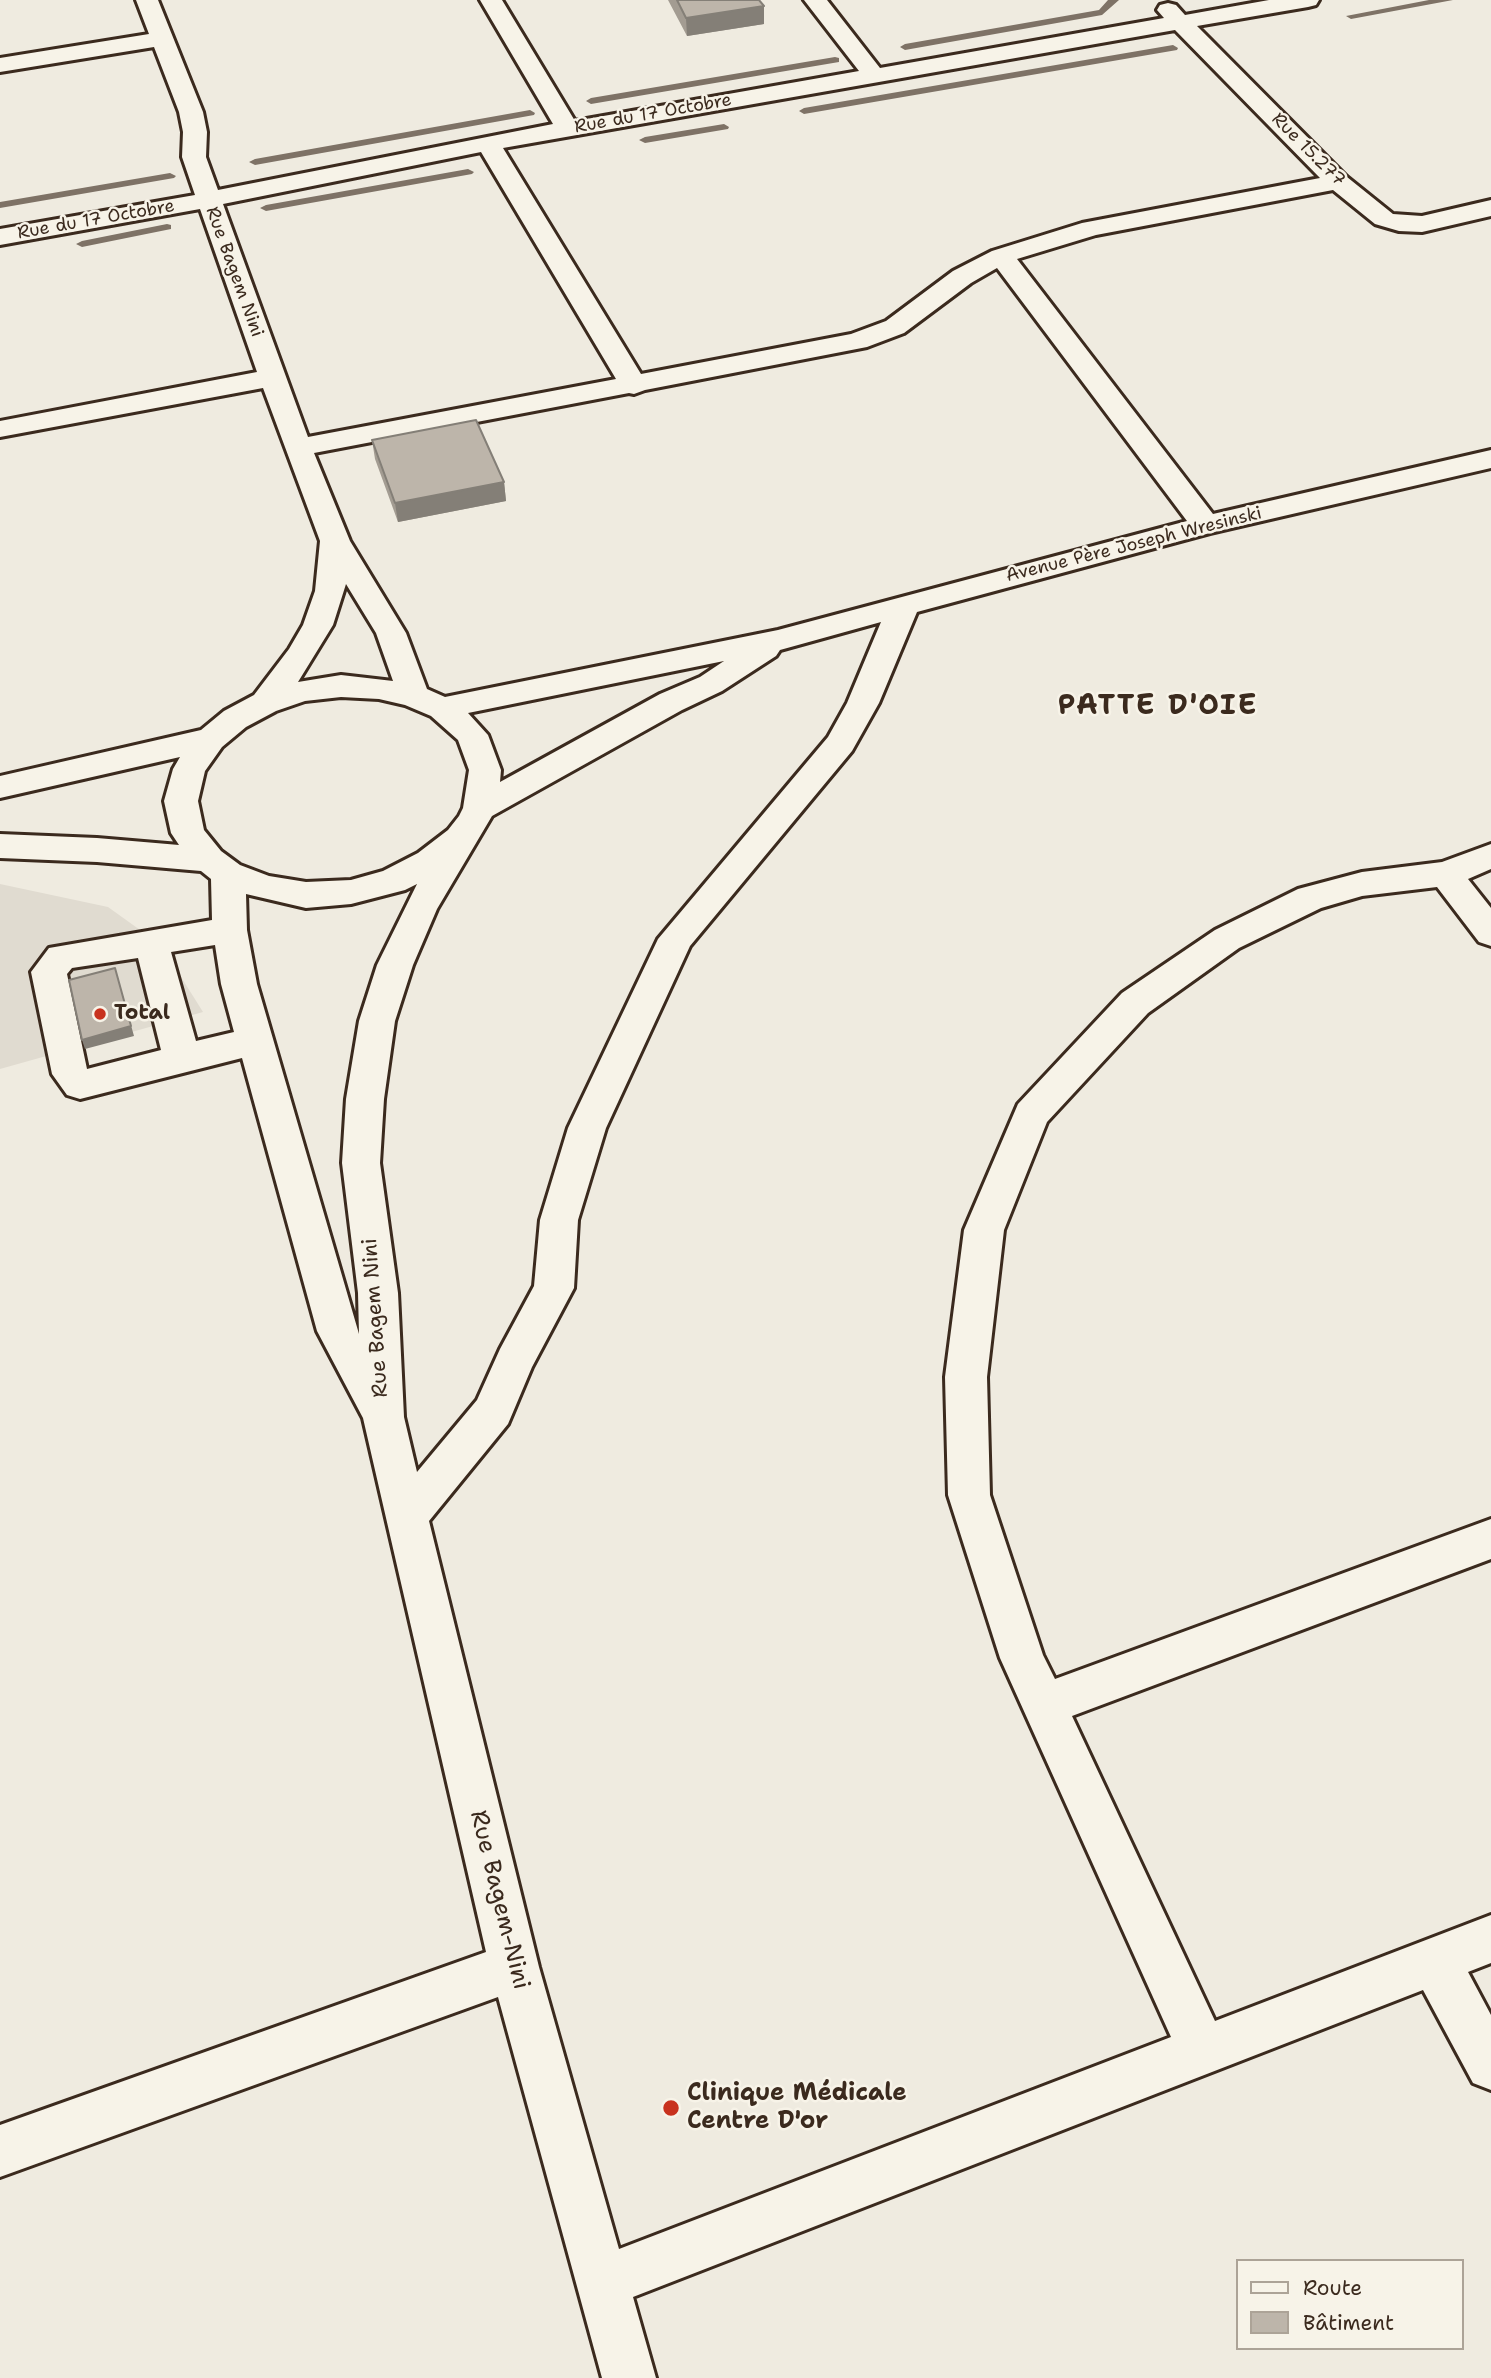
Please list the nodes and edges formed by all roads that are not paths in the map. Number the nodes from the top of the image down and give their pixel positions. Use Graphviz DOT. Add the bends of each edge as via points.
graph roads {
  1 [pos="147,0"];
  2 [pos="491,0"];
  3 [pos="815,0"];
  4 [pos="1158,0"];
  5 [pos="1308,0"];
  6 [pos="1181,22"];
  7 [pos="162,39"];
  8 [pos="0,65"];
  9 [pos="875,77"];
  10 [pos="568,129"];
  11 [pos="488,143"];
  12 [pos="1338,182"];
  13 [pos="208,200"];
  14 [pos="1491,208"];
  15 [pos="0,237"];
  16 [pos="1002,256"];
  17 [pos="272,378"];
  18 [pos="634,386"];
  19 [pos="0,429"];
  20 [pos="298,448"];
  21 [pos="1491,459"];
  22 [pos="1206,525"];
  23 [pos="335,541"];
  24 [pos="906,604"];
  25 [pos="778,640"];
  26 [pos="428,702"];
  27 [pos="265,703"];
  28 [pos="211,739"];
  29 [pos="0,787"];
  30 [pos="470,823"];
  31 [pos="0,846"];
  32 [pos="1491,856"];
  33 [pos="219,867"];
  34 [pos="1446,874"];
  35 [pos="230,930"];
  36 [pos="1491,933"];
  37 [pos="151,942"];
  38 [pos="257,1040"];
  39 [pos="182,1059"];
  40 [pos="383,1417"];
  41 [pos="407,1516"];
  42 [pos="1491,1539"];
  43 [pos="1045,1704"];
  44 [pos="1491,1939"];
  45 [pos="1434,1959"];
  46 [pos="514,1967"];
  47 [pos="1202,2049"];
  48 [pos="1491,2065"];
  49 [pos="0,2151"];
  50 [pos="602,2282"];
  51 [pos="629,2378"];
  1 -- 7 [label="street, Rue Bagem Nini"];
  2 -- 10 [label="street"];
  3 -- 9 [label="street"];
  4 -- 6 [label="street, Rue 15.277"];
  5 -- 6 [label="street, Rue du 17 Octobre"];
  6 -- 9 [label="street, Rue du 17 Octobre"];
  6 -- 12 [label="street, Rue 15.277"];
  7 -- 8 [label="street"];
  7 -- 13 [label="street, Rue Bagem Nini" via="191,112 194,156"];
  9 -- 10 [label="street, Rue du 17 Octobre"];
  10 -- 11 [label="street, Rue du 17 Octobre"];
  11 -- 13 [label="street, Rue du 17 Octobre"];
  11 -- 18 [label="street"];
  12 -- 14 [label="street, Rue 15.277" via="1384,219 1399,223 1422,224"];
  12 -- 16 [label="street" via="1091,228"];
  13 -- 15 [label="street, Rue du 17 Octobre"];
  13 -- 17 [label="street, Rue Bagem Nini"];
  16 -- 18 [label="street" via="962,276 895,327 857,341"];
  16 -- 22 [label="street"];
  17 -- 19 [label="street"];
  17 -- 20 [label="street, Rue Bagem Nini"];
  18 -- 20 [label="street"];
  20 -- 23 [label="street, Rue Bagem Nini"];
  21 -- 22 [label="street, Avenue Père Joseph Wresinski"];
  22 -- 24 [label="street, Avenue Père Joseph Wresinski"];
  23 -- 26 [label="street, Rue Bagem Nini"];
  23 -- 27 [label="street, Rue Bagem Nini" via="330,591 318,625"];
  24 -- 25 [label="street, Avenue Père Joseph Wresinski"];
  24 -- 41 [label="street" via="841,743 676,939 587,1128 559,1220 554,1288 492,1411"];
  25 -- 26 [label="street, Avenue Père Joseph Wresinski"];
  25 -- 30 [label="street, Avenue Père Joseph Wresinski" via="711,684 671,702"];
  26 -- 27 [label="street" via="379,688 341,686 302,691"];
  26 -- 30 [label="street" via="472,735 485,770"];
  27 -- 28 [label="street"];
  28 -- 29 [label="street"];
  28 -- 33 [label="street" via="189,769 181,801 188,833"];
  30 -- 33 [label="street, Avenue Père Joseph Wresinski" via="430,862 393,881 351,892 306,895 265,888"];
  30 -- 40 [label="street, Rue Bagem Nini" via="420,909 395,965 377,1021 365,1099 361,1163 378,1293"];
  31 -- 33 [label="street" via="97,850"];
  32 -- 34 [label="street"];
  33 -- 35 [label="street, Rue Bagem Nini"];
  34 -- 36 [label="street"];
  34 -- 43 [label="street" via="1362,884 1310,898 1227,939 1135,1003 1031,1114 984,1230 966,1377 969,1495 1022,1658"];
  35 -- 37 [label="street"];
  35 -- 38 [label="street, Rue Bagem Nini" via="239,984"];
  37 -- 39 [label="street"];
  37 -- 39 [label="street" via="61,957 49,972 70,1074 80,1085"];
  38 -- 39 [label="street"];
  38 -- 40 [label="street, Rue Bagem Nini" via="337,1331"];
  40 -- 41 [label="street, Rue Bagem-Nini"];
  41 -- 46 [label="street, Rue Bagem-Nini"];
  42 -- 43 [label="street"];
  43 -- 47 [label="street"];
  44 -- 45 [label="street"];
  45 -- 47 [label="street"];
  45 -- 48 [label="street"];
  46 -- 49 [label="street"];
  46 -- 50 [label="street, Rue Bagem-Nini"];
  47 -- 50 [label="street"];
  50 -- 51 [label="street, Rue Bagem-Nini"];
}
